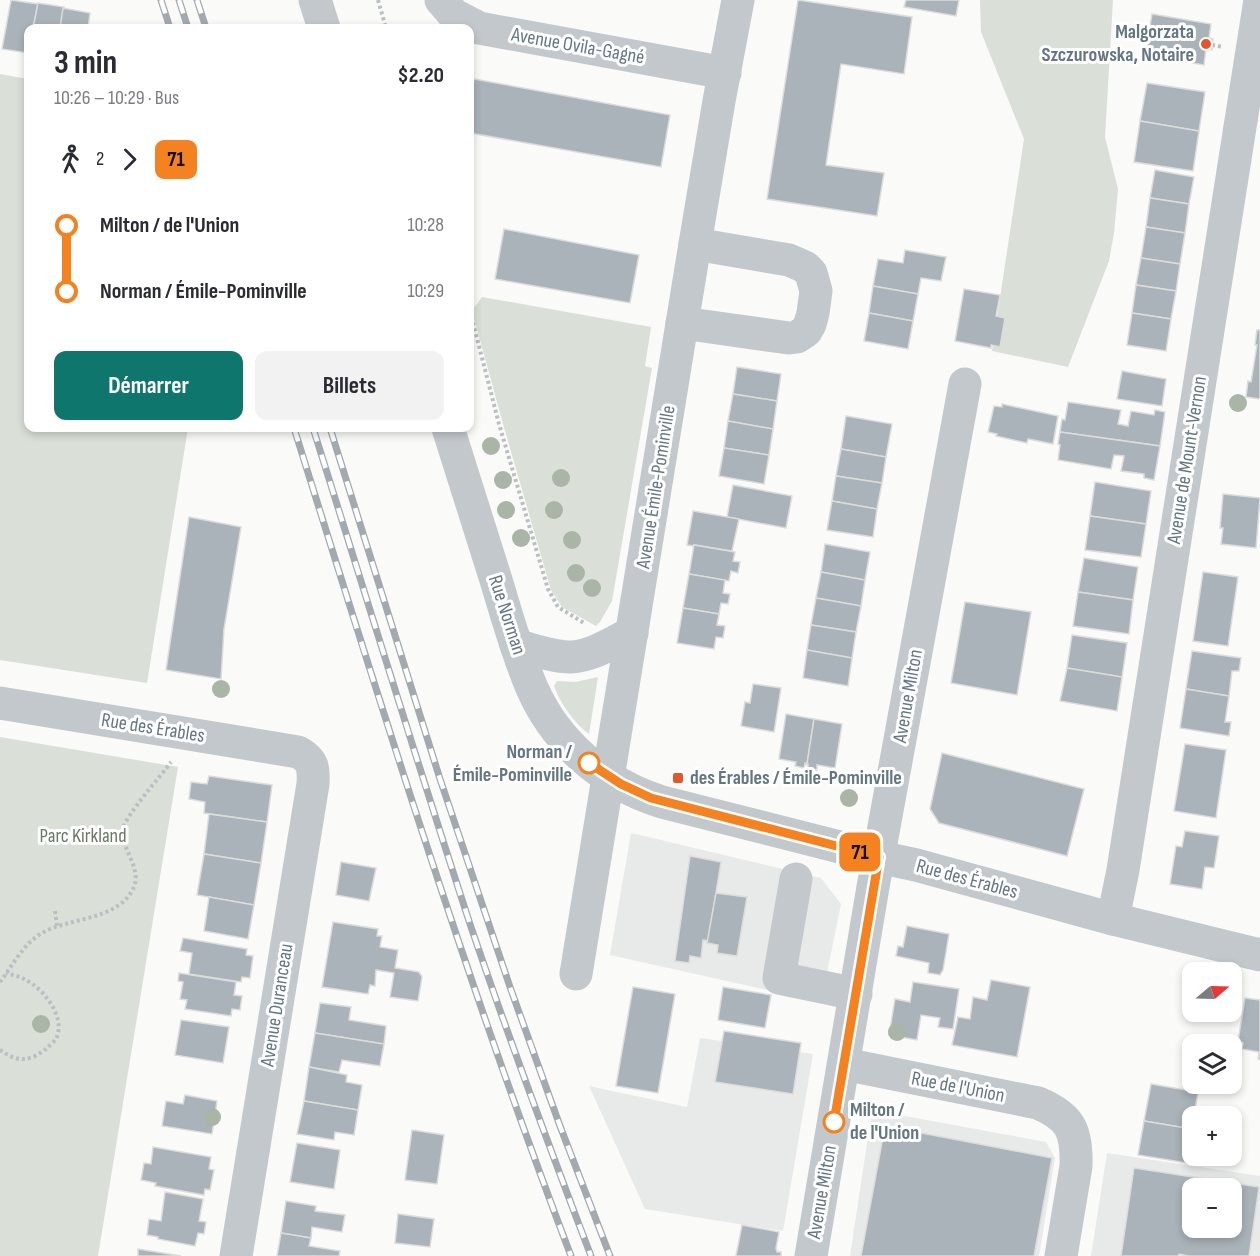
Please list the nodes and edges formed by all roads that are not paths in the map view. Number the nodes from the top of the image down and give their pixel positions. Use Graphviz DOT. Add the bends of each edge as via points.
graph roads {
  1 [pos="315,0"];
  2 [pos="441,0"];
  3 [pos="738,0"];
  4 [pos="1260,3"];
  5 [pos="323,24"];
  6 [pos="473,24"];
  7 [pos="474,25"];
  8 [pos="724,73"];
  9 [pos="695,244"];
  10 [pos="682,323"];
  11 [pos="965,384"];
  12 [pos="449,432"];
  13 [pos="632,633"];
  14 [pos="516,645"];
  15 [pos="0,703"];
  16 [pos="306,756"];
  17 [pos="608,776"];
  18 [pos="879,857"];
  19 [pos="795,879"];
  20 [pos="1113,919"];
  21 [pos="1260,955"];
  22 [pos="576,974"];
  23 [pos="856,994"];
  24 [pos="844,1064"];
  25 [pos="236,1256"];
  26 [pos="811,1256"];
  27 [pos="1061,1256"];
  1 -- 5 [label="street"];
  2 -- 6 [label="street, Avenue Ovila-Gagné" via="454,15"];
  3 -- 8 [label="street, Avenue Émile-Pominville"];
  4 -- 20 [label="street, Avenue de Mount-Vernon"];
  7 -- 8 [label="street, Avenue Ovila-Gagné"];
  8 -- 9 [label="street, Avenue Émile-Pominville"];
  9 -- 10 [label="street, Avenue Émile-Pominville"];
  9 -- 10 [label="street" via="789,260 805,267 816,291 813,314 806,331 789,338"];
  10 -- 13 [label="street, Avenue Émile-Pominville"];
  11 -- 18 [label="street, Avenue Milton"];
  12 -- 14 [label="street, Rue Norman"];
  13 -- 14 [label="street" via="573,657"];
  13 -- 17 [label="street, Avenue Émile-Pominville"];
  14 -- 17 [label="street, Rue Norman" via="532,689 558,732 586,761"];
  15 -- 16 [label="street, Rue des Érables"];
  16 -- 25 [label="street, Avenue Duranceau" via="311,761 313,784"];
  17 -- 18 [label="street, Rue des Érables" via="662,802"];
  17 -- 22 [label="street, Avenue Émile-Pominville"];
  18 -- 20 [label="street, Rue des Érables"];
  18 -- 23 [label="street, Avenue Milton"];
  19 -- 23 [label="street" via="779,978"];
  20 -- 21 [label="street, Rue des Érables"];
  23 -- 24 [label="street, Avenue Milton"];
  24 -- 26 [label="street, Avenue Milton"];
  24 -- 27 [label="street, Rue de l'Union" via="1038,1103 1067,1122 1077,1151"];
}
